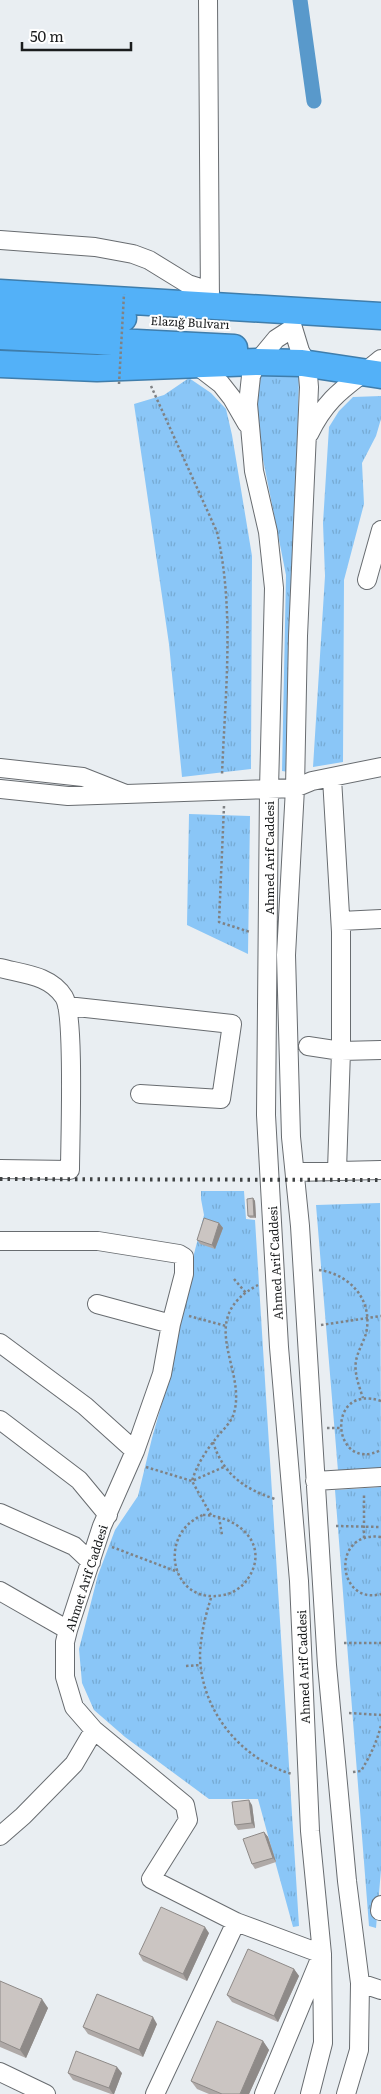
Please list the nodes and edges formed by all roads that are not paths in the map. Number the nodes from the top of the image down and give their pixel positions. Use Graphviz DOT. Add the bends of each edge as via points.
graph roads {
  1 [pos="208,0"];
  2 [pos="0,240"];
  3 [pos="0,293"];
  4 [pos="210,299"];
  5 [pos="0,312"];
  6 [pos="381,316"];
  7 [pos="381,332"];
  8 [pos="0,336"];
  9 [pos="300,348"];
  10 [pos="262,356"];
  11 [pos="0,364"];
  12 [pos="195,364"];
  13 [pos="377,366"];
  14 [pos="250,431"];
  15 [pos="308,436"];
  16 [pos="381,530"];
  17 [pos="367,580"];
  18 [pos="381,767"];
  19 [pos="0,768"];
  20 [pos="332,778"];
  21 [pos="295,788"];
  22 [pos="0,789"];
  23 [pos="269,789"];
  24 [pos="126,794"];
  25 [pos="381,919"];
  26 [pos="340,921"];
  27 [pos="0,968"];
  28 [pos="66,1006"];
  29 [pos="308,1046"];
  30 [pos="341,1050"];
  31 [pos="381,1050"];
  32 [pos="140,1094"];
  33 [pos="0,1169"];
  34 [pos="337,1170"];
  35 [pos="381,1170"];
  36 [pos="295,1172"];
  37 [pos="0,1241"];
  38 [pos="97,1304"];
  39 [pos="172,1318"];
  40 [pos="0,1343"];
  41 [pos="0,1420"];
  42 [pos="133,1456"];
  43 [pos="381,1478"];
  44 [pos="315,1481"];
  45 [pos="0,1513"];
  46 [pos="108,1514"];
  47 [pos="91,1562"];
  48 [pos="0,1591"];
  49 [pos="68,1630"];
  50 [pos="94,1730"];
  51 [pos="0,1836"];
  52 [pos="236,1922"];
  53 [pos="322,1954"];
  54 [pos="360,1983"];
  55 [pos="381,1990"];
  56 [pos="0,2072"];
  57 [pos="46,2094"];
  58 [pos="154,2094"];
  59 [pos="264,2094"];
  60 [pos="310,2094"];
  61 [pos="346,2094"];
  1 -- 4 [label="street"];
  2 -- 4 [label="street" via="95,247 133,254 149,260"];
  3 -- 4 [label="highway"];
  4 -- 6 [label="highway"];
  5 -- 9 [label="highway, Elazığ Bulvarı"];
  7 -- 9 [label="highway, Elazığ Bulvarı"];
  8 -- 10 [label="highway, Elazığ Bulvarı"];
  9 -- 10 [label="highway, Elazığ Bulvarı"];
  9 -- 13 [label="highway, Elazığ Bulvarı"];
  9 -- 15 [label="street, Ahmed Arif Caddesi" via="309,387"];
  10 -- 12 [label="highway"];
  10 -- 14 [label="street, Ahmed Arif Caddesi" via="251,376"];
  11 -- 12 [label="highway" via="97,368"];
  12 -- 14 [label="street, Ahmed Arif Caddesi" via="222,384"];
  13 -- 15 [label="street, Ahmed Arif Caddesi" via="343,387 330,400"];
  14 -- 23 [label="street, Ahmed Arif Caddesi" via="254,471 268,532 274,588"];
  15 -- 21 [label="street, Ahmed Arif Caddesi" via="304,474"];
  16 -- 17 [label="street"];
  18 -- 20 [label="street"];
  19 -- 24 [label="street" via="83,777"];
  20 -- 21 [label="street"];
  20 -- 26 [label="street"];
  21 -- 23 [label="street"];
  21 -- 36 [label="street, Ahmed Arif Caddesi" via="286,955"];
  22 -- 24 [label="street" via="68,796"];
  23 -- 24 [label="street"];
  23 -- 53 [label="street, Ahmed Arif Caddesi" via="266,1114 279,1346 299,1581 310,1832"];
  25 -- 26 [label="street"];
  26 -- 30 [label="street"];
  27 -- 28 [label="street" via="46,980 65,998"];
  28 -- 32 [label="street" via="232,1024 221,1099"];
  28 -- 33 [label="street" via="70,1025 70,1170"];
  29 -- 30 [label="street"];
  30 -- 31 [label="street"];
  30 -- 34 [label="street"];
  34 -- 35 [label="street"];
  34 -- 36 [label="street"];
  36 -- 44 [label="street, Ahmed Arif Caddesi"];
  37 -- 39 [label="street, Ahmet Arif Caddesi" via="98,1241 179,1254 184,1257 184,1274"];
  38 -- 39 [label="street"];
  39 -- 42 [label="street, Ahmet Arif Caddesi" via="162,1374"];
  40 -- 42 [label="street" via="85,1406"];
  41 -- 46 [label="street" via="79,1480"];
  42 -- 46 [label="street, Ahmet Arif Caddesi"];
  43 -- 44 [label="street"];
  44 -- 54 [label="street, Ahmed Arif Caddesi" via="328,1675"];
  45 -- 47 [label="street" via="74,1546"];
  46 -- 47 [label="street, Ahmet Arif Caddesi"];
  47 -- 49 [label="street, Ahmet Arif Caddesi"];
  48 -- 49 [label="street"];
  49 -- 50 [label="street, Ahmet Arif Caddesi" via="65,1677 68,1692 74,1708"];
  50 -- 51 [label="street" via="74,1764"];
  50 -- 52 [label="street, Ahmet Arif Caddesi" via="184,1805 188,1820 151,1879"];
  52 -- 53 [label="street, Ahmet Arif Caddesi"];
  52 -- 58 [label="street"];
  53 -- 59 [label="street"];
  53 -- 60 [label="street, Ahmed Arif Caddesi" via="323,2043"];
  54 -- 55 [label="street"];
  54 -- 61 [label="street, Ahmed Arif Caddesi" via="359,2050"];
  56 -- 57 [label="street"];
}
